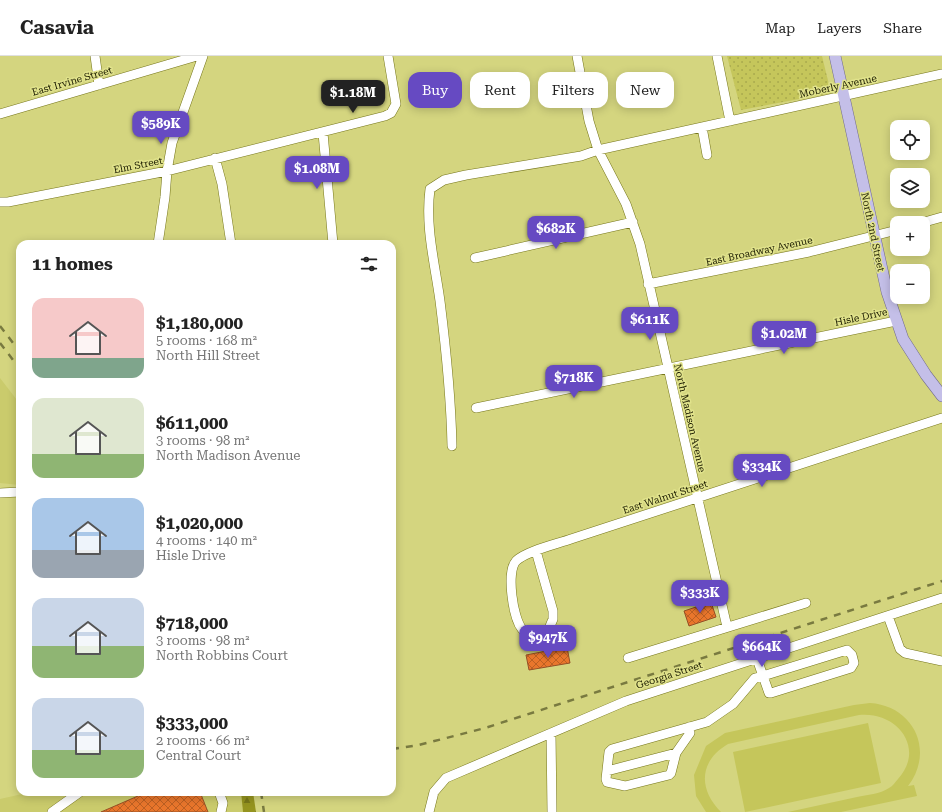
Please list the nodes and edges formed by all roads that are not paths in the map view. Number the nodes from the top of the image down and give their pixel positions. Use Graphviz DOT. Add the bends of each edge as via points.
graph roads {
  1 [pos="95,56"];
  2 [pos="197,56"];
  3 [pos="203,56"];
  4 [pos="388,56"];
  5 [pos="577,56"];
  6 [pos="717,56"];
  7 [pos="835,56"];
  8 [pos="942,74"];
  9 [pos="99,85"];
  10 [pos="844,96"];
  11 [pos="0,114"];
  12 [pos="730,121"];
  13 [pos="702,127"];
  14 [pos="323,133"];
  15 [pos="598,150"];
  16 [pos="707,155"];
  17 [pos="214,158"];
  18 [pos="167,171"];
  19 [pos="1,202"];
  20 [pos="942,217"];
  21 [pos="930,220"];
  22 [pos="633,222"];
  23 [pos="890,232"];
  24 [pos="874,236"];
  25 [pos="159,240"];
  26 [pos="230,240"];
  27 [pos="333,240"];
  28 [pos="475,258"];
  29 [pos="648,284"];
  30 [pos="896,321"];
  31 [pos="667,369"];
  32 [pos="942,396"];
  33 [pos="476,408"];
  34 [pos="942,418"];
  35 [pos="452,446"];
  36 [pos="16,492"];
  37 [pos="0,493"];
  38 [pos="697,498"];
  39 [pos="536,552"];
  40 [pos="942,598"];
  41 [pos="806,603"];
  42 [pos="888,616"];
  43 [pos="727,627"];
  44 [pos="628,658"];
  45 [pos="757,659"];
  46 [pos="942,661"];
  47 [pos="763,676"];
  48 [pos="689,727"];
  49 [pos="551,733"];
  50 [pos="676,752"];
  51 [pos="607,771"];
  52 [pos="74,796"];
  53 [pos="220,796"];
  54 [pos="52,812"];
  55 [pos="221,812"];
  56 [pos="429,812"];
  57 [pos="552,812"];
  1 -- 9 [label="street"];
  2 -- 9 [label="street, East Irvine Street"];
  3 -- 18 [label="street" via="181,114"];
  4 -- 14 [label="street, Elm Street" via="396,104 391,113"];
  5 -- 15 [label="street, North Madison Avenue" via="589,121"];
  6 -- 12 [label="street"];
  7 -- 10 [label="main road, North 2nd Street"];
  8 -- 10 [label="street, Moberly Avenue"];
  9 -- 11 [label="street, East Irvine Street"];
  10 -- 12 [label="street, Moberly Avenue"];
  10 -- 24 [label="main road, North 2nd Street"];
  12 -- 13 [label="street, Moberly Avenue"];
  13 -- 15 [label="street, Moberly Avenue"];
  13 -- 16 [label="street"];
  14 -- 17 [label="street, Elm Street"];
  14 -- 27 [label="street"];
  15 -- 22 [label="street, North Madison Avenue"];
  15 -- 35 [label="street, Moberly Avenue" via="552,161 466,174 444,180 430,189 429,233 440,301"];
  17 -- 18 [label="street, Elm Street"];
  17 -- 26 [label="street" via="222,184"];
  18 -- 19 [label="street, Elm Street"];
  18 -- 25 [label="street"];
  20 -- 21 [label="street"];
  22 -- 28 [label="street"];
  22 -- 29 [label="street, North Madison Avenue"];
  23 -- 24 [label="street, East Broadway Avenue"];
  24 -- 29 [label="street, East Broadway Avenue" via="809,252"];
  24 -- 30 [label="main road, North 2nd Street"];
  29 -- 31 [label="street, North Madison Avenue"];
  30 -- 31 [label="street, Hisle Drive"];
  30 -- 32 [label="main road, North 2nd Street" via="913,356"];
  31 -- 33 [label="street, Hisle Drive"];
  31 -- 38 [label="street, North Madison Avenue"];
  34 -- 38 [label="street, East Walnut Street"];
  36 -- 37 [label="street"];
  38 -- 39 [label="street, East Walnut Street"];
  38 -- 43 [label="street, North Madison Avenue"];
  39 -- 39 [label="street, East Walnut Street" via="522,556 516,561 510,580 518,620 525,632 535,636 548,632 553,619"];
  40 -- 42 [label="street, Georgia Street"];
  41 -- 43 [label="street"];
  42 -- 45 [label="street, Georgia Street"];
  42 -- 46 [label="street" via="900,649 905,653"];
  43 -- 44 [label="street"];
  45 -- 47 [label="street"];
  45 -- 49 [label="street, Georgia Street" via="626,701"];
  47 -- 47 [label="street" via="770,694 851,668 854,663 852,655 847,650"];
  47 -- 48 [label="street" via="755,678 738,699 707,722"];
  48 -- 50 [label="street" via="688,737"];
  48 -- 51 [label="street" via="612,749 609,752"];
  49 -- 56 [label="street, Georgia Street" via="446,778 434,792"];
  49 -- 57 [label="street"];
  50 -- 51 [label="street"];
  50 -- 51 [label="street" via="671,773 661,777 625,786 607,782"];
  52 -- 54 [label="street"];
  53 -- 55 [label="street" via="223,803"];
}
